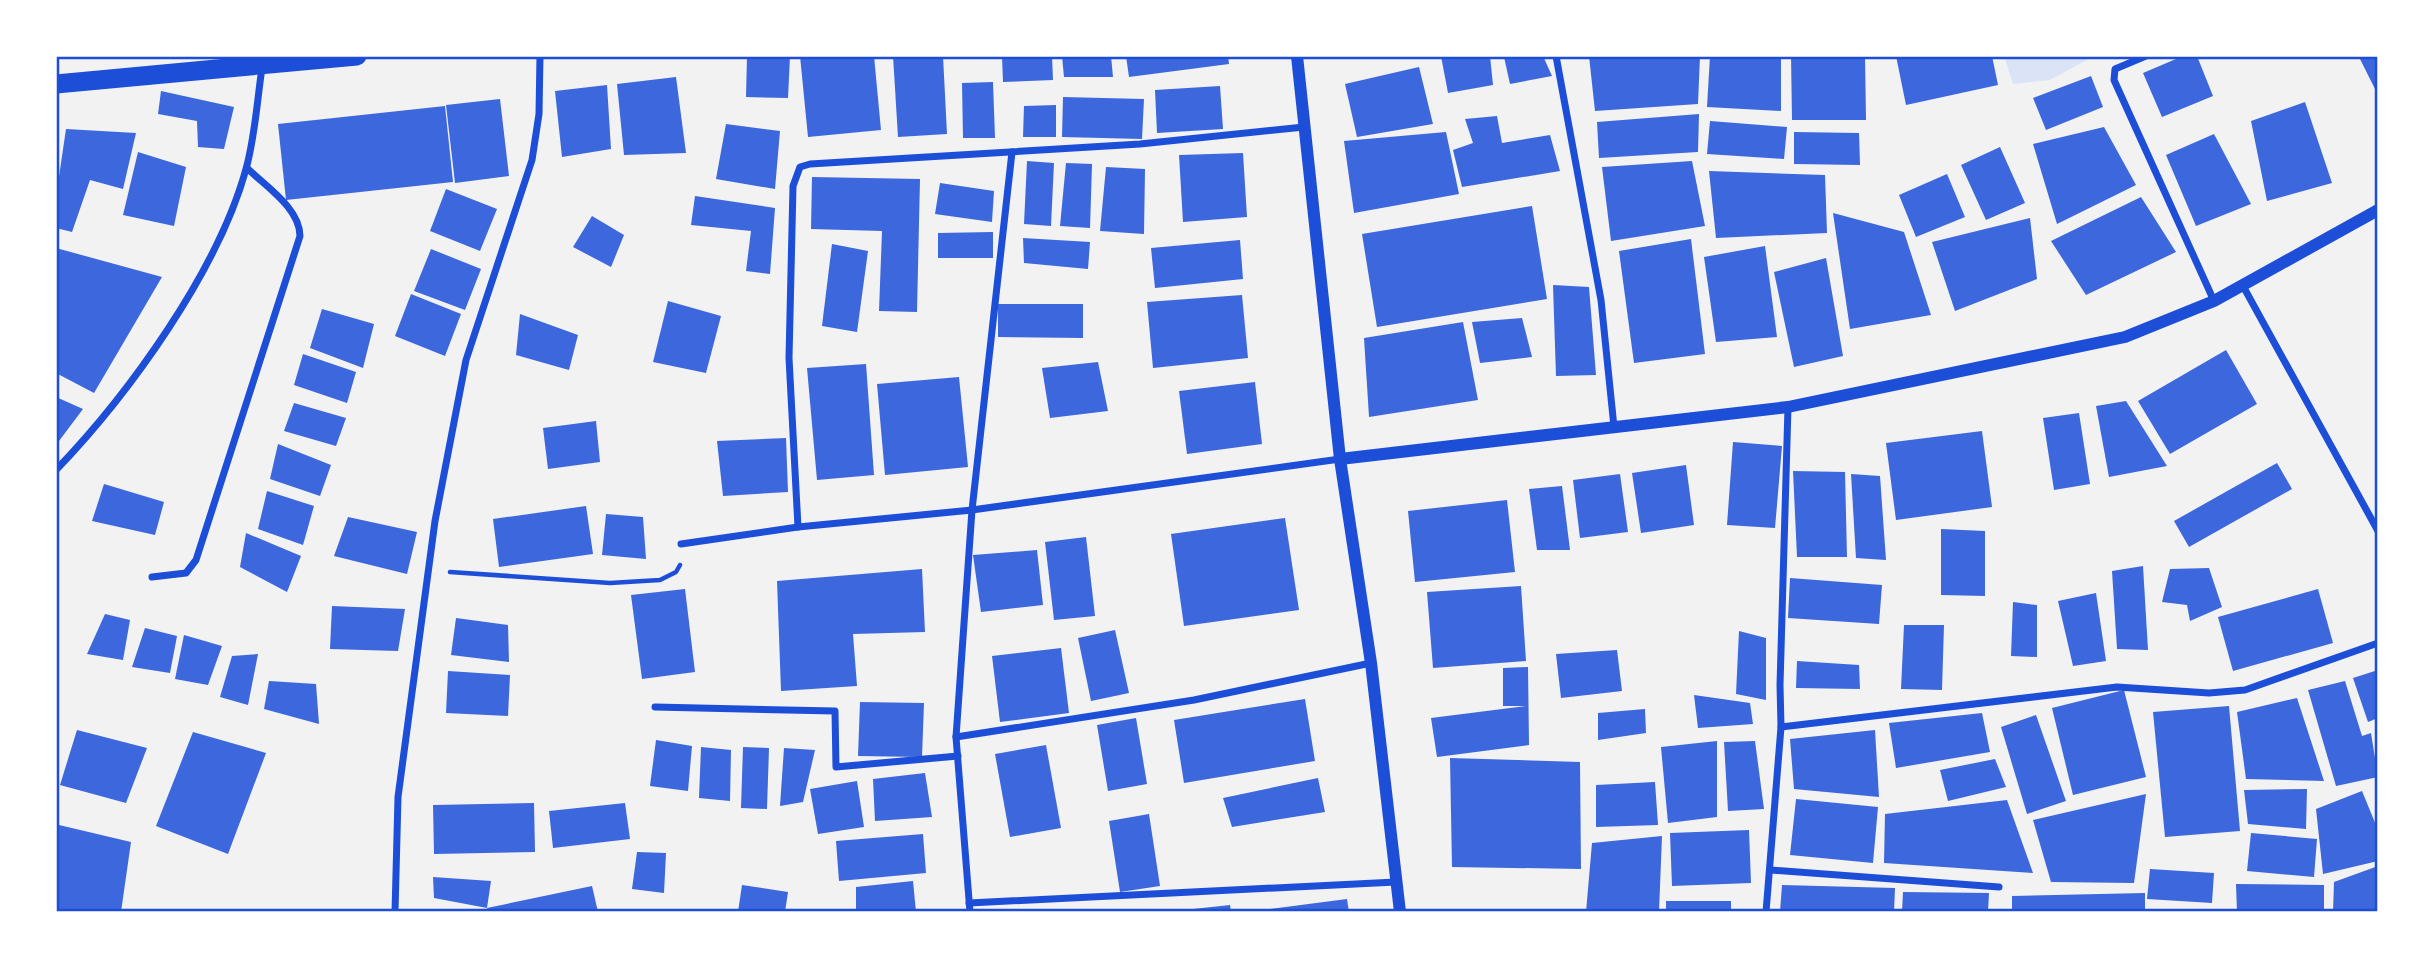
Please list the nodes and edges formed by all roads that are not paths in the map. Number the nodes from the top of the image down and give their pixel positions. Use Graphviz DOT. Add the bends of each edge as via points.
graph roads {
  1 [pos="357,56"];
  2 [pos="540,56"];
  3 [pos="1297,56"];
  4 [pos="1556,56"];
  5 [pos="2146,56"];
  6 [pos="263,67"];
  7 [pos="56,84"];
  8 [pos="1304,127"];
  9 [pos="1012,152"];
  10 [pos="247,168"];
  11 [pos="2378,210"];
  12 [pos="2243,286"];
  13 [pos="2214,301"];
  14 [pos="1788,407"];
  15 [pos="1614,427"];
  16 [pos="1340,459"];
  17 [pos="56,470"];
  18 [pos="972,510"];
  19 [pos="798,527"];
  20 [pos="2378,531"];
  21 [pos="681,544"];
  22 [pos="152,577"];
  23 [pos="2378,643"];
  24 [pos="1371,663"];
  25 [pos="655,707"];
  26 [pos="1781,727"];
  27 [pos="956,737"];
  28 [pos="958,756"];
  29 [pos="1771,870"];
  30 [pos="1396,881"];
  31 [pos="1999,887"];
  32 [pos="969,903"];
  33 [pos="395,912"];
  34 [pos="970,912"];
  35 [pos="1400,912"];
  36 [pos="1766,912"];
  1 -- 6 [label="highway"];
  2 -- 33 [label="street" via="532,160 466,360 437,508 398,797"];
  3 -- 8 [label="street"];
  4 -- 15 [label="street" via="1601,300"];
  5 -- 13 [label="street" via="2120,65 2114,80"];
  6 -- 7 [label="highway"];
  6 -- 10 [label="street"];
  8 -- 9 [label="street"];
  8 -- 16 [label="street"];
  9 -- 18 [label="street"];
  9 -- 19 [label="street" via="800,167 793,186 789,358"];
  10 -- 17 [label="street" via="196,284 116,402"];
  10 -- 22 [label="street" via="290,210 300,236 196,560 186,573"];
  11 -- 12 [label="street"];
  12 -- 13 [label="street"];
  12 -- 20 [label="street"];
  13 -- 14 [label="street" via="2125,337"];
  14 -- 15 [label="street"];
  14 -- 26 [label="street"];
  15 -- 16 [label="street"];
  16 -- 18 [label="street"];
  16 -- 24 [label="street"];
  18 -- 19 [label="street"];
  18 -- 27 [label="street"];
  19 -- 21 [label="street"];
  23 -- 26 [label="street" via="2245,690 2209,693 2117,687"];
  24 -- 27 [label="street" via="1194,700"];
  24 -- 30 [label="street"];
  25 -- 28 [label="street" via="835,711 836,767"];
  26 -- 29 [label="street"];
  27 -- 28 [label="street"];
  28 -- 32 [label="street"];
  29 -- 31 [label="street"];
  29 -- 36 [label="street"];
  30 -- 32 [label="street"];
  30 -- 35 [label="street"];
  32 -- 34 [label="street"];
}
